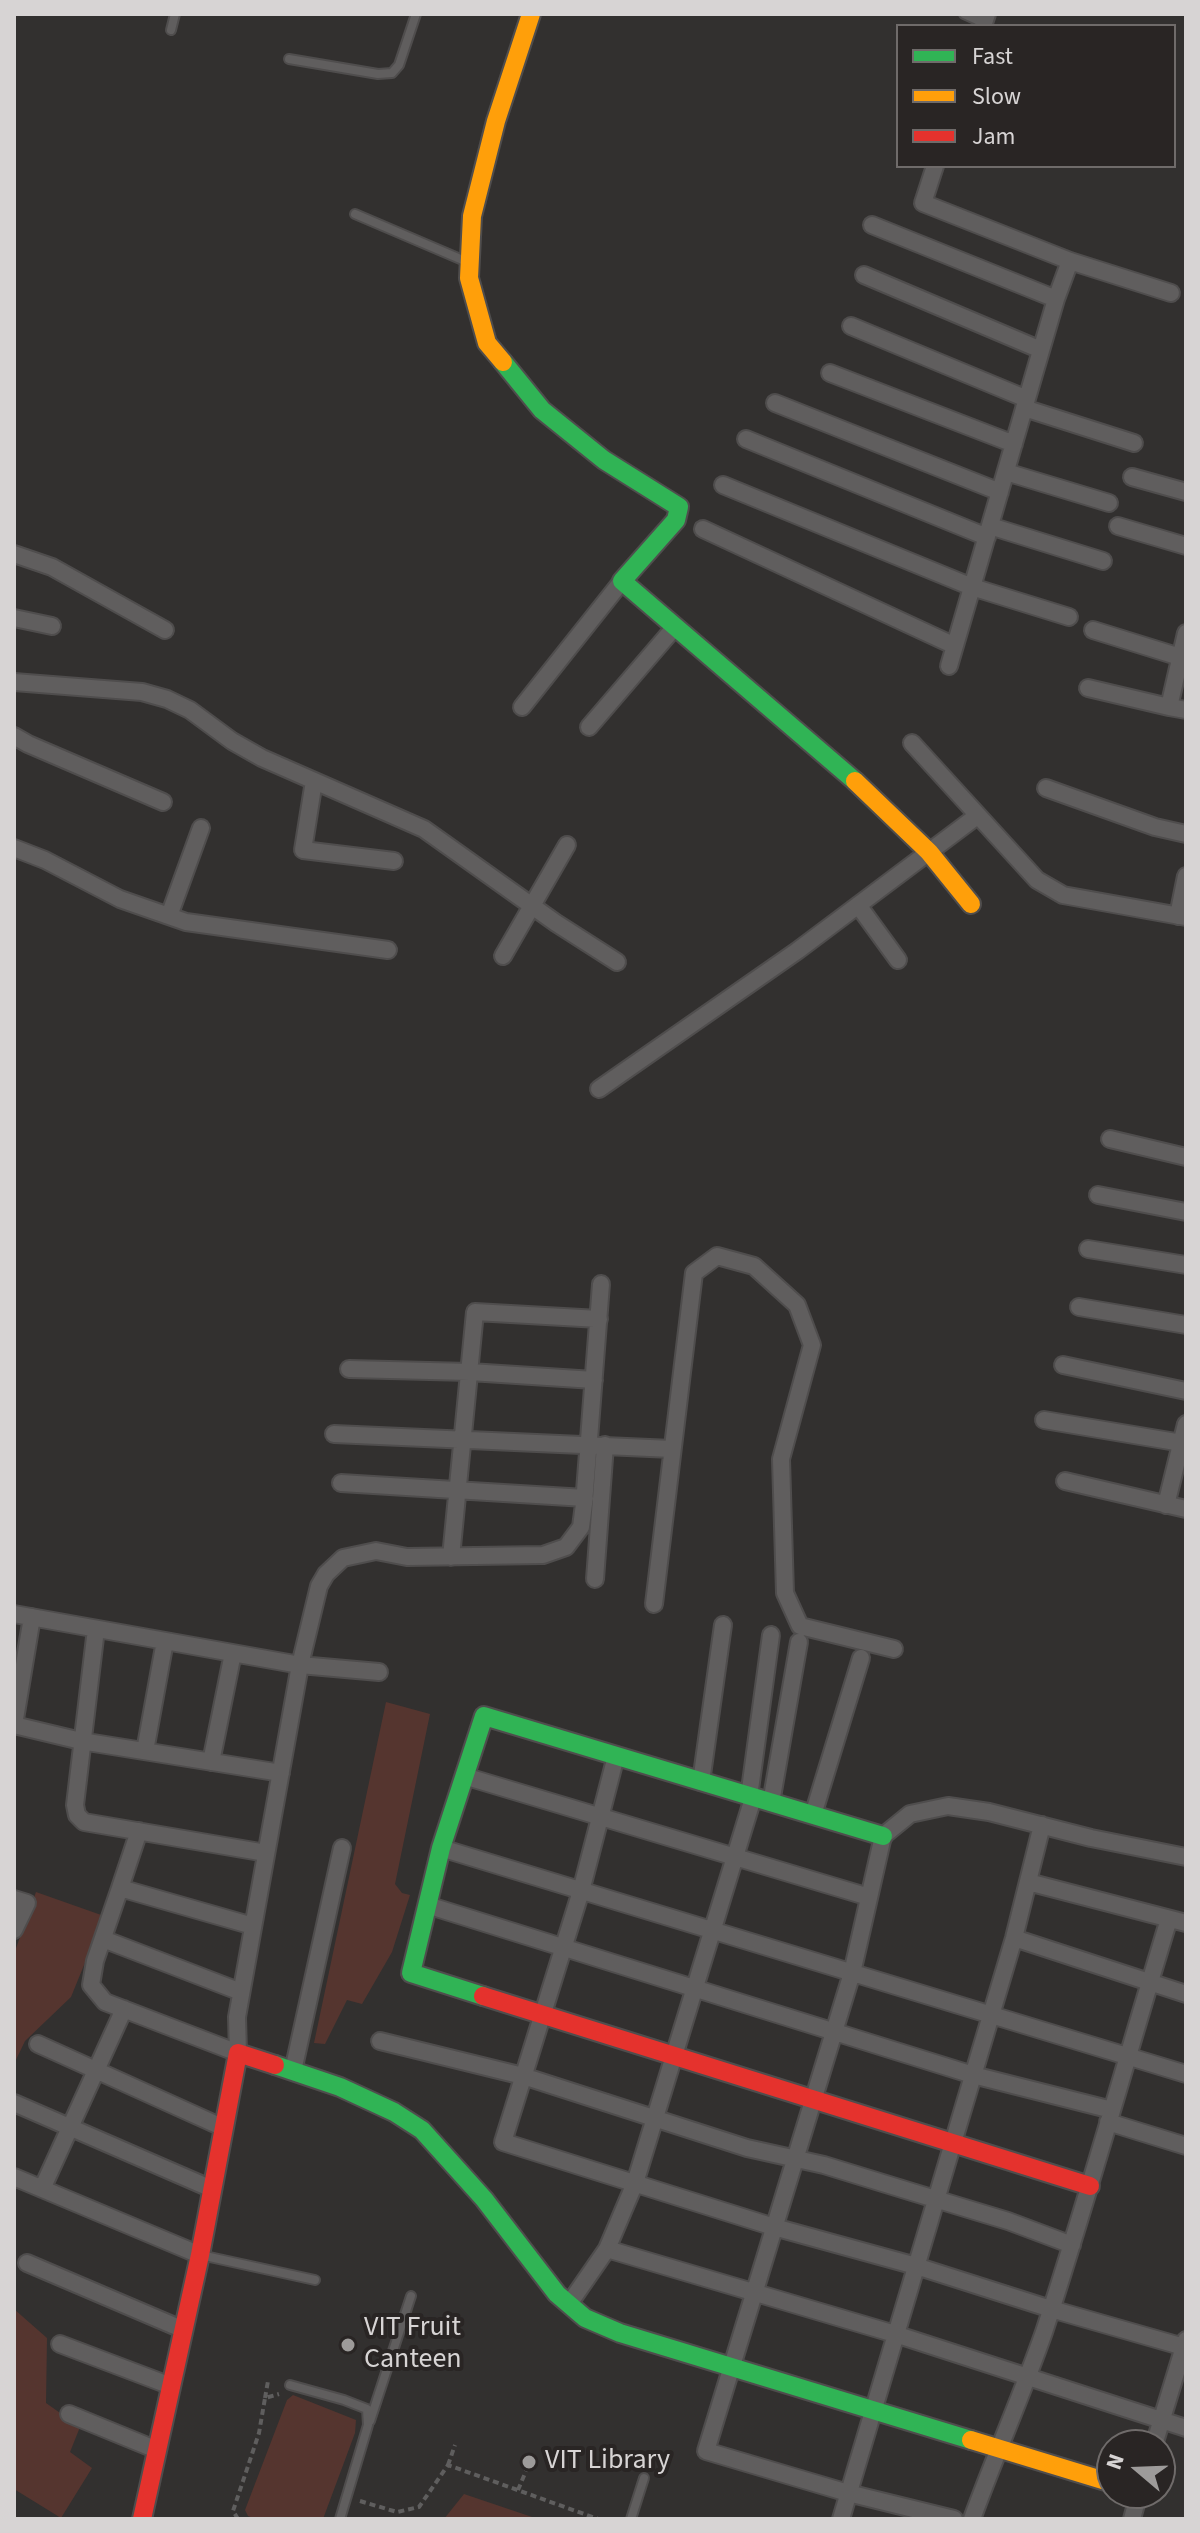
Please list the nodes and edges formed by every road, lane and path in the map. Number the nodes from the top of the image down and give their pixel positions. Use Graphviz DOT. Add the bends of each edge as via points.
graph roads {
  1 [pos="175,14"];
  2 [pos="416,14"];
  3 [pos="531,14"];
  4 [pos="964,14"];
  5 [pos="987,22"];
  6 [pos="171,30"];
  7 [pos="289,59"];
  8 [pos="934,168"];
  9 [pos="355,214"];
  10 [pos="872,225"];
  11 [pos="1070,261"];
  12 [pos="470,263"];
  13 [pos="864,275"];
  14 [pos="1171,293"];
  15 [pos="1056,299"];
  16 [pos="851,326"];
  17 [pos="1041,350"];
  18 [pos="830,373"];
  19 [pos="775,403"];
  20 [pos="1025,404"];
  21 [pos="746,439"];
  22 [pos="1134,443"];
  23 [pos="1014,444"];
  24 [pos="1006,472"];
  25 [pos="1132,477"];
  26 [pos="723,485"];
  27 [pos="1000,492"];
  28 [pos="1186,492"];
  29 [pos="1109,503"];
  30 [pos="1118,526"];
  31 [pos="703,529"];
  32 [pos="988,532"];
  33 [pos="1186,546"];
  34 [pos="14,554"];
  35 [pos="1103,561"];
  36 [pos="622,581"];
  37 [pos="972,587"];
  38 [pos="1069,617"];
  39 [pos="14,618"];
  40 [pos="52,626"];
  41 [pos="674,628"];
  42 [pos="165,630"];
  43 [pos="1093,630"];
  44 [pos="1186,633"];
  45 [pos="955,646"];
  46 [pos="1180,657"];
  47 [pos="949,666"];
  48 [pos="14,682"];
  49 [pos="1088,688"];
  50 [pos="522,707"];
  51 [pos="1178,708"];
  52 [pos="589,727"];
  53 [pos="14,736"];
  54 [pos="912,743"];
  55 [pos="314,781"];
  56 [pos="1046,788"];
  57 [pos="163,802"];
  58 [pos="977,816"];
  59 [pos="201,828"];
  60 [pos="1186,834"];
  61 [pos="567,845"];
  62 [pos="14,848"];
  63 [pos="929,852"];
  64 [pos="394,861"];
  65 [pos="1186,876"];
  66 [pos="971,904"];
  67 [pos="532,905"];
  68 [pos="858,905"];
  69 [pos="169,916"];
  70 [pos="1182,916"];
  71 [pos="388,950"];
  72 [pos="503,956"];
  73 [pos="898,960"];
  74 [pos="617,962"];
  75 [pos="599,1089"];
  76 [pos="1110,1139"];
  77 [pos="1186,1157"];
  78 [pos="1098,1195"];
  79 [pos="1186,1212"];
  80 [pos="1088,1249"];
  81 [pos="1186,1265"];
  82 [pos="601,1284"];
  83 [pos="1079,1307"];
  84 [pos="599,1319"];
  85 [pos="1186,1325"];
  86 [pos="1063,1365"];
  87 [pos="349,1369"];
  88 [pos="470,1372"];
  89 [pos="594,1380"];
  90 [pos="1186,1391"];
  91 [pos="1044,1420"];
  92 [pos="1186,1424"];
  93 [pos="334,1434"];
  94 [pos="463,1441"];
  95 [pos="597,1445"];
  96 [pos="1183,1448"];
  97 [pos="672,1449"];
  98 [pos="1065,1481"];
  99 [pos="341,1483"];
  100 [pos="458,1490"];
  101 [pos="585,1498"];
  102 [pos="1166,1505"];
  103 [pos="1186,1509"];
  104 [pos="451,1557"];
  105 [pos="595,1579"];
  106 [pos="654,1604"];
  107 [pos="14,1614"];
  108 [pos="32,1617"];
  109 [pos="723,1625"];
  110 [pos="96,1629"];
  111 [pos="771,1635"];
  112 [pos="165,1641"];
  113 [pos="799,1642"];
  114 [pos="894,1649"];
  115 [pos="233,1653"];
  116 [pos="861,1658"];
  117 [pos="300,1665"];
  118 [pos="379,1672"];
  119 [pos="81,1741"];
  120 [pos="145,1751"];
  121 [pos="616,1756"];
  122 [pos="211,1762"];
  123 [pos="281,1773"];
  124 [pos="464,1776"];
  125 [pos="701,1782"];
  126 [pos="758,1799"];
  127 [pos="813,1815"];
  128 [pos="601,1816"];
  129 [pos="1042,1825"];
  130 [pos="139,1831"];
  131 [pos="883,1836"];
  132 [pos="342,1848"];
  133 [pos="441,1848"];
  134 [pos="266,1853"];
  135 [pos="735,1857"];
  136 [pos="1186,1857"];
  137 [pos="1028,1882"];
  138 [pos="120,1888"];
  139 [pos="581,1891"];
  140 [pos="869,1897"];
  141 [pos="14,1899"];
  142 [pos="427,1905"];
  143 [pos="1169,1919"];
  144 [pos="1186,1923"];
  145 [pos="253,1926"];
  146 [pos="14,1930"];
  147 [pos="713,1931"];
  148 [pos="1014,1938"];
  149 [pos="103,1939"];
  150 [pos="564,1947"];
  151 [pos="852,1973"];
  152 [pos="1150,1982"];
  153 [pos="695,1988"];
  154 [pos="241,1992"];
  155 [pos="1186,1994"];
  156 [pos="124,2009"];
  157 [pos="543,2014"];
  158 [pos="991,2015"];
  159 [pos="834,2031"];
  160 [pos="380,2041"];
  161 [pos="38,2044"];
  162 [pos="238,2053"];
  163 [pos="675,2055"];
  164 [pos="1127,2056"];
  165 [pos="96,2071"];
  166 [pos="293,2071"];
  167 [pos="1186,2074"];
  168 [pos="973,2075"];
  169 [pos="523,2076"];
  170 [pos="813,2099"];
  171 [pos="14,2103"];
  172 [pos="1110,2116"];
  173 [pos="655,2118"];
  174 [pos="70,2128"];
  175 [pos="224,2128"];
  176 [pos="953,2143"];
  177 [pos="1186,2146"];
  178 [pos="795,2159"];
  179 [pos="14,2177"];
  180 [pos="635,2183"];
  181 [pos="1090,2186"];
  182 [pos="42,2189"];
  183 [pos="212,2189"];
  184 [pos="936,2199"];
  185 [pos="774,2227"];
  186 [pos="1072,2245"];
  187 [pos="607,2249"];
  188 [pos="200,2255"];
  189 [pos="27,2263"];
  190 [pos="916,2266"];
  191 [pos="315,2280"];
  192 [pos="755,2293"];
  193 [pos="411,2296"];
  194 [pos="569,2304"];
  195 [pos="1051,2309"];
  196 [pos="184,2330"];
  197 [pos="895,2334"];
  198 [pos="60,2344"];
  199 [pos="1185,2344"];
  200 [pos="732,2367"];
  201 [pos="1028,2377"];
  202 [pos="268,2381"];
  203 [pos="290,2385"];
  204 [pos="171,2386"];
  205 [pos="265,2398"];
  206 [pos="872,2410"];
  207 [pos="69,2414"];
  208 [pos="1161,2420"];
  209 [pos="368,2425"];
  210 [pos="1186,2428"];
  211 [pos="1158,2429"];
  212 [pos="455,2445"];
  213 [pos="998,2448"];
  214 [pos="157,2450"];
  215 [pos="448,2465"];
  216 [pos="526,2471"];
  217 [pos="644,2478"];
  218 [pos="1096,2478"];
  219 [pos="518,2490"];
  220 [pos="848,2493"];
  221 [pos="347,2496"];
  222 [pos="142,2519"];
  223 [pos="238,2519"];
  224 [pos="340,2519"];
  225 [pos="598,2519"];
  226 [pos="631,2519"];
  227 [pos="841,2519"];
  228 [pos="954,2519"];
  229 [pos="972,2519"];
  1 -- 6 [label="lane"];
  2 -- 7 [label="lane" via="392,73"];
  3 -- 12 [label="street" via="475,203"];
  4 -- 5 [label="lane"];
  8 -- 11 [label="street" via="923,203"];
  9 -- 12 [label="lane"];
  10 -- 15 [label="street"];
  11 -- 14 [label="street"];
  11 -- 15 [label="street"];
  12 -- 36 [label="street" via="469,278 487,343 542,410 604,460 679,507 676,520"];
  13 -- 17 [label="street"];
  15 -- 17 [label="street"];
  16 -- 20 [label="street"];
  17 -- 20 [label="street"];
  18 -- 23 [label="street"];
  19 -- 27 [label="street"];
  20 -- 22 [label="street"];
  20 -- 23 [label="street"];
  21 -- 32 [label="street"];
  23 -- 24 [label="street"];
  24 -- 27 [label="street"];
  24 -- 29 [label="street"];
  25 -- 28 [label="street"];
  26 -- 37 [label="street"];
  27 -- 32 [label="street"];
  30 -- 33 [label="street"];
  31 -- 45 [label="street"];
  32 -- 35 [label="street"];
  32 -- 37 [label="street"];
  34 -- 42 [label="street" via="52,567"];
  36 -- 41 [label="street"];
  36 -- 50 [label="street"];
  37 -- 38 [label="street"];
  37 -- 45 [label="street"];
  39 -- 40 [label="street"];
  41 -- 52 [label="street"];
  41 -- 63 [label="street" via="870,794"];
  43 -- 46 [label="street"];
  44 -- 46 [label="street"];
  45 -- 47 [label="street"];
  46 -- 51 [label="street"];
  48 -- 55 [label="street" via="142,692 167,699 242,747"];
  49 -- 51 [label="street"];
  53 -- 57 [label="street"];
  54 -- 58 [label="street"];
  55 -- 64 [label="street" via="303,850"];
  55 -- 67 [label="street" via="424,829"];
  56 -- 60 [label="street"];
  58 -- 63 [label="street"];
  58 -- 70 [label="street" via="1037,880 1063,895"];
  59 -- 69 [label="street"];
  61 -- 67 [label="street"];
  62 -- 69 [label="street" via="120,899"];
  63 -- 66 [label="street"];
  63 -- 68 [label="street"];
  65 -- 70 [label="street"];
  67 -- 72 [label="street"];
  67 -- 74 [label="street"];
  68 -- 73 [label="street"];
  68 -- 75 [label="street"];
  69 -- 71 [label="street"];
  76 -- 77 [label="street"];
  78 -- 79 [label="street"];
  80 -- 81 [label="street"];
  82 -- 84 [label="street"];
  83 -- 85 [label="street"];
  84 -- 88 [label="street" via="475,1312"];
  84 -- 89 [label="street"];
  86 -- 90 [label="street"];
  87 -- 88 [label="street"];
  88 -- 89 [label="street"];
  88 -- 94 [label="street"];
  89 -- 95 [label="street"];
  91 -- 96 [label="street"];
  92 -- 96 [label="street"];
  93 -- 94 [label="street"];
  94 -- 95 [label="street"];
  94 -- 100 [label="street"];
  95 -- 97 [label="street"];
  95 -- 101 [label="street"];
  95 -- 105 [label="street"];
  96 -- 102 [label="street"];
  97 -- 106 [label="street"];
  97 -- 114 [label="street" via="694,1273 717,1256 754,1266 797,1305 812,1345 781,1459 785,1593 800,1626"];
  98 -- 102 [label="street"];
  99 -- 100 [label="street"];
  100 -- 101 [label="street"];
  100 -- 104 [label="street"];
  101 -- 104 [label="street" via="581,1527 566,1547 543,1555"];
  102 -- 103 [label="street"];
  104 -- 117 [label="street" via="376,1551 343,1558 319,1586"];
  107 -- 108 [label="street"];
  108 -- 110 [label="street"];
  108 -- 119 [label="street" via="14,1725"];
  109 -- 125 [label="street"];
  110 -- 112 [label="street"];
  110 -- 119 [label="street"];
  111 -- 126 [label="street"];
  112 -- 115 [label="street"];
  112 -- 120 [label="street"];
  113 -- 126 [label="street"];
  115 -- 117 [label="street"];
  115 -- 122 [label="street"];
  116 -- 127 [label="street"];
  117 -- 118 [label="street"];
  117 -- 123 [label="street"];
  119 -- 120 [label="street"];
  119 -- 130 [label="street" via="77,1815 84,1822"];
  120 -- 122 [label="street"];
  121 -- 124 [label="street" via="484,1716"];
  121 -- 125 [label="street"];
  121 -- 128 [label="street"];
  122 -- 123 [label="street"];
  123 -- 134 [label="street"];
  124 -- 128 [label="street"];
  124 -- 133 [label="street"];
  125 -- 126 [label="street"];
  126 -- 127 [label="street"];
  126 -- 135 [label="street"];
  127 -- 131 [label="street"];
  128 -- 135 [label="street"];
  128 -- 139 [label="street"];
  129 -- 131 [label="street" via="948,1806 910,1814"];
  129 -- 136 [label="street"];
  129 -- 137 [label="street"];
  130 -- 134 [label="street"];
  130 -- 138 [label="street"];
  131 -- 140 [label="street"];
  132 -- 166 [label="street"];
  133 -- 139 [label="street"];
  133 -- 142 [label="street"];
  134 -- 145 [label="street"];
  135 -- 140 [label="street"];
  135 -- 147 [label="street"];
  137 -- 143 [label="street"];
  137 -- 148 [label="street"];
  138 -- 145 [label="street"];
  138 -- 149 [label="street"];
  139 -- 147 [label="street"];
  139 -- 150 [label="street"];
  140 -- 151 [label="street"];
  141 -- 146 [label="street" via="27,1903"];
  142 -- 150 [label="street"];
  142 -- 157 [label="street" via="411,1973"];
  143 -- 144 [label="street"];
  143 -- 152 [label="street"];
  145 -- 154 [label="street"];
  147 -- 151 [label="street"];
  147 -- 153 [label="street"];
  148 -- 152 [label="street"];
  148 -- 158 [label="street"];
  149 -- 154 [label="street"];
  149 -- 156 [label="street" via="91,1985 105,2002"];
  150 -- 153 [label="street"];
  150 -- 157 [label="street"];
  151 -- 158 [label="street"];
  151 -- 159 [label="street"];
  152 -- 155 [label="street"];
  152 -- 164 [label="street"];
  153 -- 159 [label="street"];
  153 -- 163 [label="street"];
  154 -- 162 [label="street"];
  156 -- 162 [label="street"];
  156 -- 165 [label="street"];
  157 -- 163 [label="street"];
  157 -- 169 [label="street"];
  158 -- 164 [label="street"];
  158 -- 168 [label="street"];
  159 -- 168 [label="street"];
  159 -- 170 [label="street"];
  160 -- 169 [label="street"];
  161 -- 165 [label="street"];
  162 -- 166 [label="street"];
  162 -- 175 [label="street"];
  163 -- 170 [label="street"];
  163 -- 173 [label="street"];
  164 -- 167 [label="street"];
  164 -- 172 [label="street"];
  165 -- 174 [label="street"];
  165 -- 175 [label="street"];
  166 -- 194 [label="street" via="340,2087 422,2130"];
  168 -- 172 [label="street"];
  168 -- 176 [label="street"];
  169 -- 173 [label="street"];
  169 -- 180 [label="street" via="503,2142"];
  170 -- 176 [label="street"];
  170 -- 178 [label="street"];
  171 -- 174 [label="street"];
  172 -- 177 [label="street"];
  172 -- 181 [label="street"];
  173 -- 178 [label="street"];
  173 -- 180 [label="street"];
  174 -- 182 [label="street"];
  174 -- 183 [label="street"];
  175 -- 183 [label="street"];
  176 -- 181 [label="street"];
  176 -- 184 [label="street"];
  178 -- 184 [label="street"];
  178 -- 185 [label="street"];
  179 -- 182 [label="street"];
  180 -- 185 [label="street"];
  180 -- 187 [label="street"];
  181 -- 186 [label="street"];
  182 -- 188 [label="street"];
  183 -- 188 [label="street"];
  184 -- 186 [label="street"];
  184 -- 190 [label="street"];
  185 -- 190 [label="street"];
  185 -- 192 [label="street"];
  186 -- 195 [label="street"];
  187 -- 192 [label="street"];
  187 -- 194 [label="street"];
  188 -- 191 [label="lane"];
  188 -- 196 [label="street"];
  189 -- 196 [label="street"];
  190 -- 195 [label="street"];
  190 -- 197 [label="street"];
  192 -- 197 [label="street"];
  192 -- 200 [label="street"];
  193 -- 209 [label="lane"];
  194 -- 200 [label="street" via="585,2318 620,2333"];
  195 -- 199 [label="street"];
  195 -- 201 [label="street"];
  196 -- 204 [label="street"];
  197 -- 201 [label="street"];
  197 -- 206 [label="street"];
  198 -- 204 [label="street"];
  199 -- 208 [label="street"];
  200 -- 206 [label="street"];
  200 -- 220 [label="street" via="706,2451"];
  201 -- 208 [label="street"];
  201 -- 213 [label="street"];
  202 -- 205 [label="path"];
  203 -- 205 [label="path"];
  203 -- 209 [label="lane" via="367,2409"];
  204 -- 214 [label="street"];
  205 -- 223 [label="path" via="233,2511"];
  206 -- 213 [label="street"];
  206 -- 220 [label="street"];
  207 -- 214 [label="street"];
  208 -- 210 [label="street"];
  208 -- 211 [label="street"];
  209 -- 221 [label="lane"];
  212 -- 215 [label="path"];
  213 -- 218 [label="street"];
  213 -- 229 [label="street"];
  214 -- 222 [label="street"];
  215 -- 219 [label="path"];
  215 -- 221 [label="path" via="419,2507 397,2512"];
  216 -- 219 [label="path"];
  217 -- 226 [label="lane"];
  219 -- 225 [label="path"];
  220 -- 227 [label="street"];
  220 -- 228 [label="street"];
  221 -- 224 [label="lane"];
}
